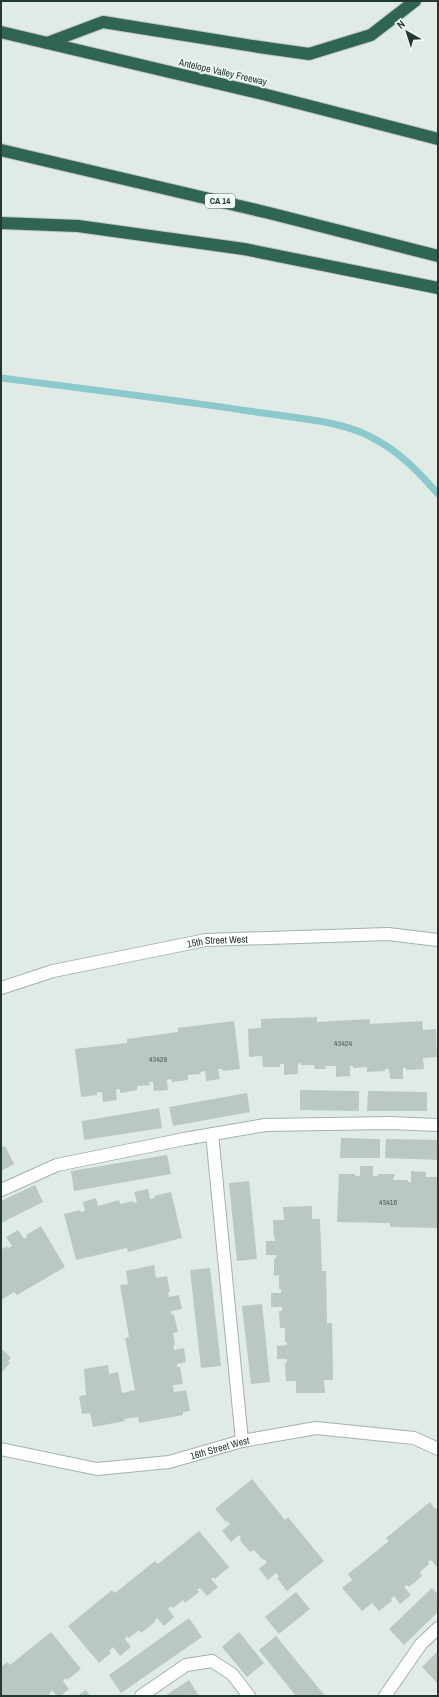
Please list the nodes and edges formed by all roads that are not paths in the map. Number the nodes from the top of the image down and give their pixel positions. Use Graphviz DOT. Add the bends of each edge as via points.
graph roads {
  1 [pos="415,1"];
  2 [pos="1,32"];
  3 [pos="47,43"];
  4 [pos="438,139"];
  5 [pos="1,150"];
  6 [pos="1,223"];
  7 [pos="438,256"];
  8 [pos="438,288"];
  9 [pos="438,940"];
  10 [pos="1,988"];
  11 [pos="438,1126"];
  12 [pos="212,1134"];
  13 [pos="1,1190"];
  14 [pos="242,1441"];
  15 [pos="1,1449"];
  16 [pos="438,1449"];
  17 [pos="438,1628"];
  18 [pos="141,1696"];
  19 [pos="249,1696"];
  20 [pos="385,1696"];
  1 -- 3 [label="highway" via="371,36 309,54 103,22"];
  2 -- 3 [label="highway, Antelope Valley Freeway"];
  3 -- 4 [label="highway, Antelope Valley Freeway"];
  5 -- 7 [label="highway, CA 14"];
  6 -- 8 [label="highway" via="78,226 244,249"];
  9 -- 10 [label="street, 15th Street West" via="388,934 206,940 54,971"];
  11 -- 12 [label="street" via="265,1125"];
  12 -- 13 [label="street" via="57,1165"];
  12 -- 14 [label="street"];
  14 -- 15 [label="street, 16th Street West" via="169,1462 97,1469"];
  14 -- 16 [label="street, 16th Street West" via="316,1428 414,1438"];
  17 -- 20 [label="street" via="421,1644"];
  18 -- 19 [label="street" via="186,1665 212,1661 232,1674"];
}
